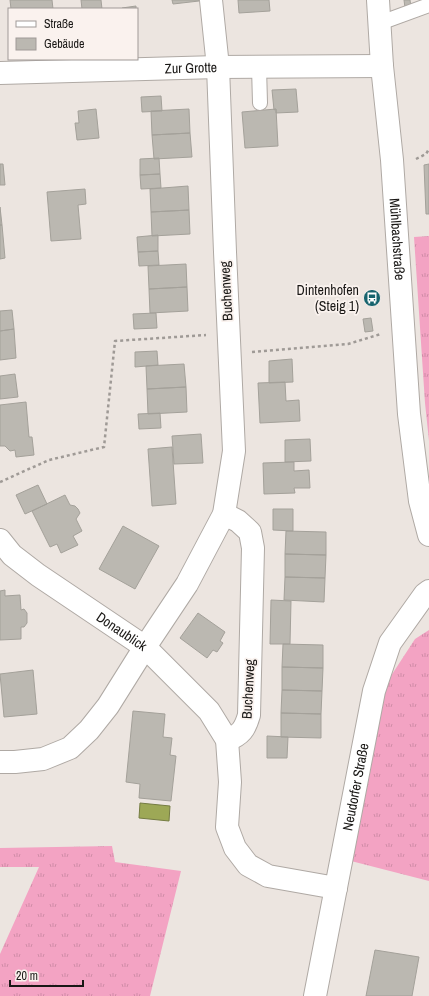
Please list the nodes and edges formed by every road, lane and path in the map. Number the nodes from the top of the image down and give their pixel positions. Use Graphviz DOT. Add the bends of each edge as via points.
graph roads {
  1 [pos="211,0"];
  2 [pos="378,0"];
  3 [pos="429,5"];
  4 [pos="380,22"];
  5 [pos="382,66"];
  6 [pos="218,67"];
  7 [pos="259,67"];
  8 [pos="0,73"];
  9 [pos="260,103"];
  10 [pos="402,328"];
  11 [pos="229,343"];
  12 [pos="0,482"];
  13 [pos="224,514"];
  14 [pos="429,535"];
  15 [pos="0,540"];
  16 [pos="429,591"];
  17 [pos="145,646"];
  18 [pos="227,740"];
  19 [pos="0,762"];
  20 [pos="336,888"];
  21 [pos="315,996"];
  1 -- 6 [label="street, Buchenweg"];
  2 -- 4 [label="street, Mühlbachstraße"];
  3 -- 4 [label="lane"];
  4 -- 5 [label="street, Mühlbachstraße"];
  5 -- 7 [label="street, Zur Grotte"];
  5 -- 10 [label="street, Mühlbachstraße" via="392,160"];
  6 -- 7 [label="street, Zur Grotte"];
  6 -- 8 [label="street, Zur Grotte"];
  6 -- 11 [label="street, Buchenweg"];
  7 -- 9 [label="lane"];
  10 -- 11 [label="path" via="348,344"];
  10 -- 14 [label="street, Mühlbachstraße" via="416,479"];
  11 -- 12 [label="path" via="115,341 104,447 49,460"];
  11 -- 13 [label="street, Buchenweg" via="234,451"];
  13 -- 17 [label="street, Buchenweg" via="188,584"];
  13 -- 18 [label="street, Buchenweg" via="238,521 250,532 253,548 249,715 246,727 236,737"];
  15 -- 17 [label="street, Donaublick" via="12,555 38,576"];
  16 -- 20 [label="street, Neudorfer Straße" via="390,643 374,691"];
  17 -- 18 [label="street, Donaublick" via="209,712"];
  17 -- 19 [label="street, Buchenweg" via="108,706 89,730 70,748 43,759"];
  18 -- 20 [label="street" via="230,782 227,827 235,848 248,865 268,876"];
  20 -- 21 [label="street, Neudorfer Straße"];
}
